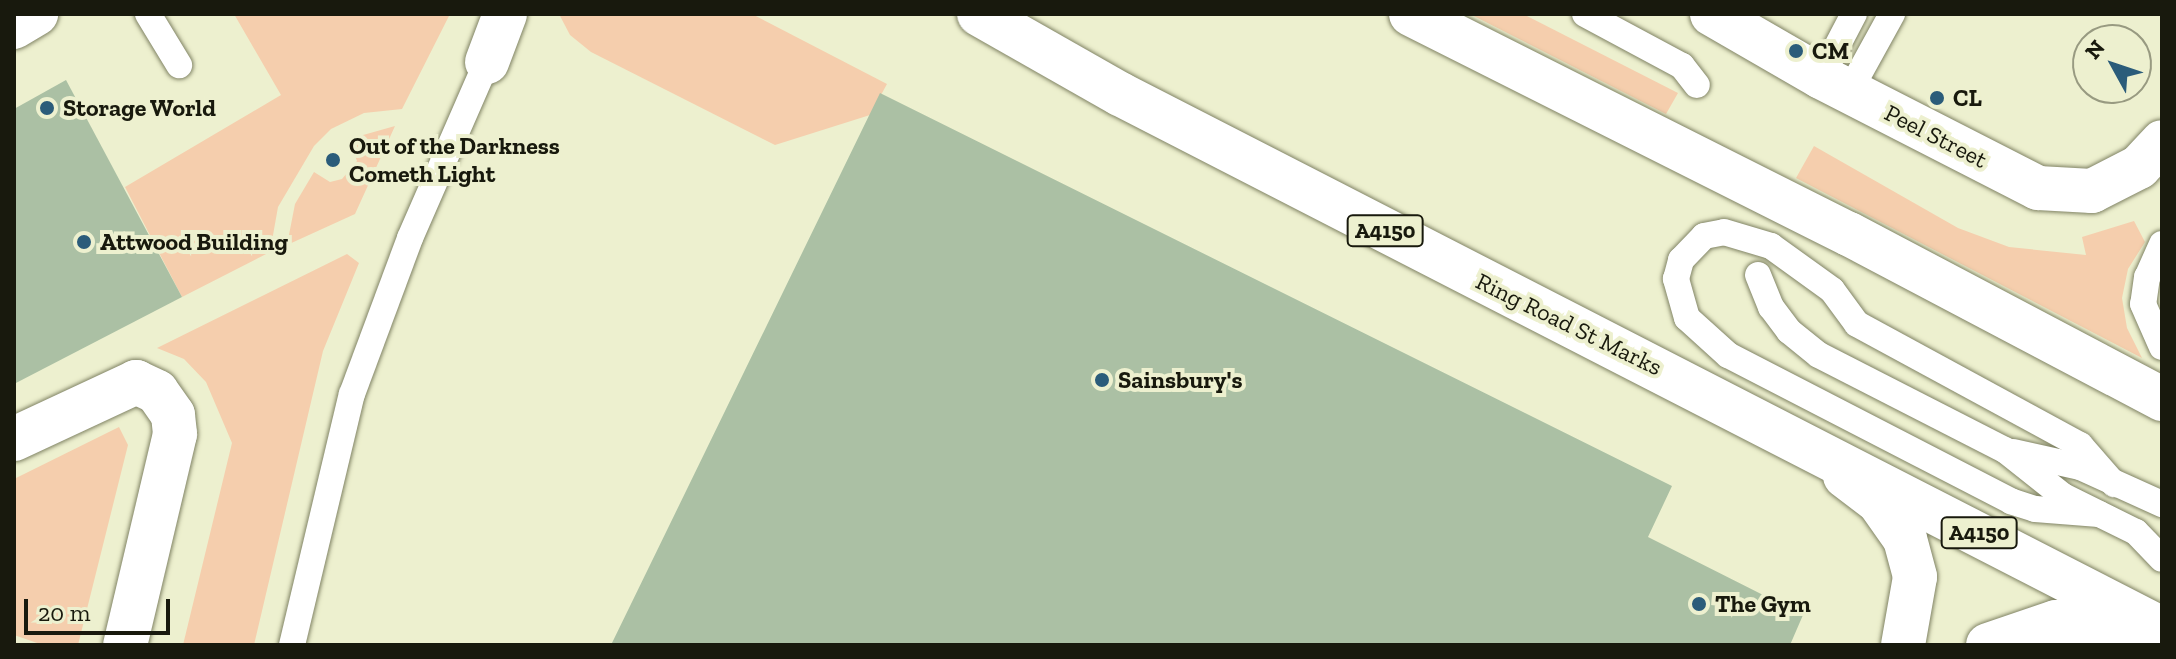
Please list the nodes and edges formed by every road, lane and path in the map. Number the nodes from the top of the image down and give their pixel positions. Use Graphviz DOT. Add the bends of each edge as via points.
graph roads {
  1 [pos="36,14"];
  2 [pos="148,14"];
  3 [pos="505,14"];
  4 [pos="979,14"];
  5 [pos="1411,14"];
  6 [pos="1585,14"];
  7 [pos="1712,14"];
  8 [pos="1854,14"];
  9 [pos="1892,14"];
  10 [pos="14,27"];
  11 [pos="487,62"];
  12 [pos="179,65"];
  13 [pos="1835,84"];
  14 [pos="1697,85"];
  15 [pos="2162,142"];
  16 [pos="2162,244"];
  17 [pos="1758,275"];
  18 [pos="2162,347"];
  19 [pos="2162,399"];
  20 [pos="1796,437"];
  21 [pos="14,439"];
  22 [pos="2005,450"];
  23 [pos="2114,484"];
  24 [pos="2162,504"];
  25 [pos="2099,514"];
  26 [pos="2162,559"];
  27 [pos="2162,629"];
  28 [pos="2162,638"];
  29 [pos="125,645"];
  30 [pos="292,645"];
  31 [pos="1903,645"];
  32 [pos="1988,645"];
  1 -- 10 [label="main road"];
  2 -- 12 [label="lane"];
  3 -- 11 [label="main road"];
  4 -- 20 [label="main road, Ring Road St Marks / A4150" via="1270,171"];
  5 -- 19 [label="main road" via="1849,234"];
  6 -- 14 [label="lane" via="1682,66"];
  7 -- 13 [label="main road, Peel Street"];
  8 -- 13 [label="lane"];
  9 -- 13 [label="lane"];
  11 -- 30 [label="lane" via="421,212 352,394"];
  13 -- 15 [label="main road, Peel Street" via="2038,188 2092,191 2139,167"];
  16 -- 18 [label="lane" via="2147,277 2143,304"];
  17 -- 22 [label="lane" via="1771,307 1789,331 1819,355"];
  20 -- 27 [label="main road, Ring Road St Marks / A4150"];
  20 -- 31 [label="main road" via="1879,502 1905,539 1915,577"];
  21 -- 29 [label="main road" via="136,382 157,392 173,415 175,434"];
  22 -- 23 [label="lane" via="2080,467"];
  22 -- 25 [label="lane" via="2063,496"];
  23 -- 24 [label="lane"];
  23 -- 25 [label="lane" via="2080,445 1857,324 1822,280 1771,246 1724,232 1704,236 1681,260 1676,279 1687,318 1728,355 2011,501 2035,509"];
  25 -- 26 [label="lane" via="2136,532"];
  28 -- 32 [label="main road" via="2056,622"];
}
